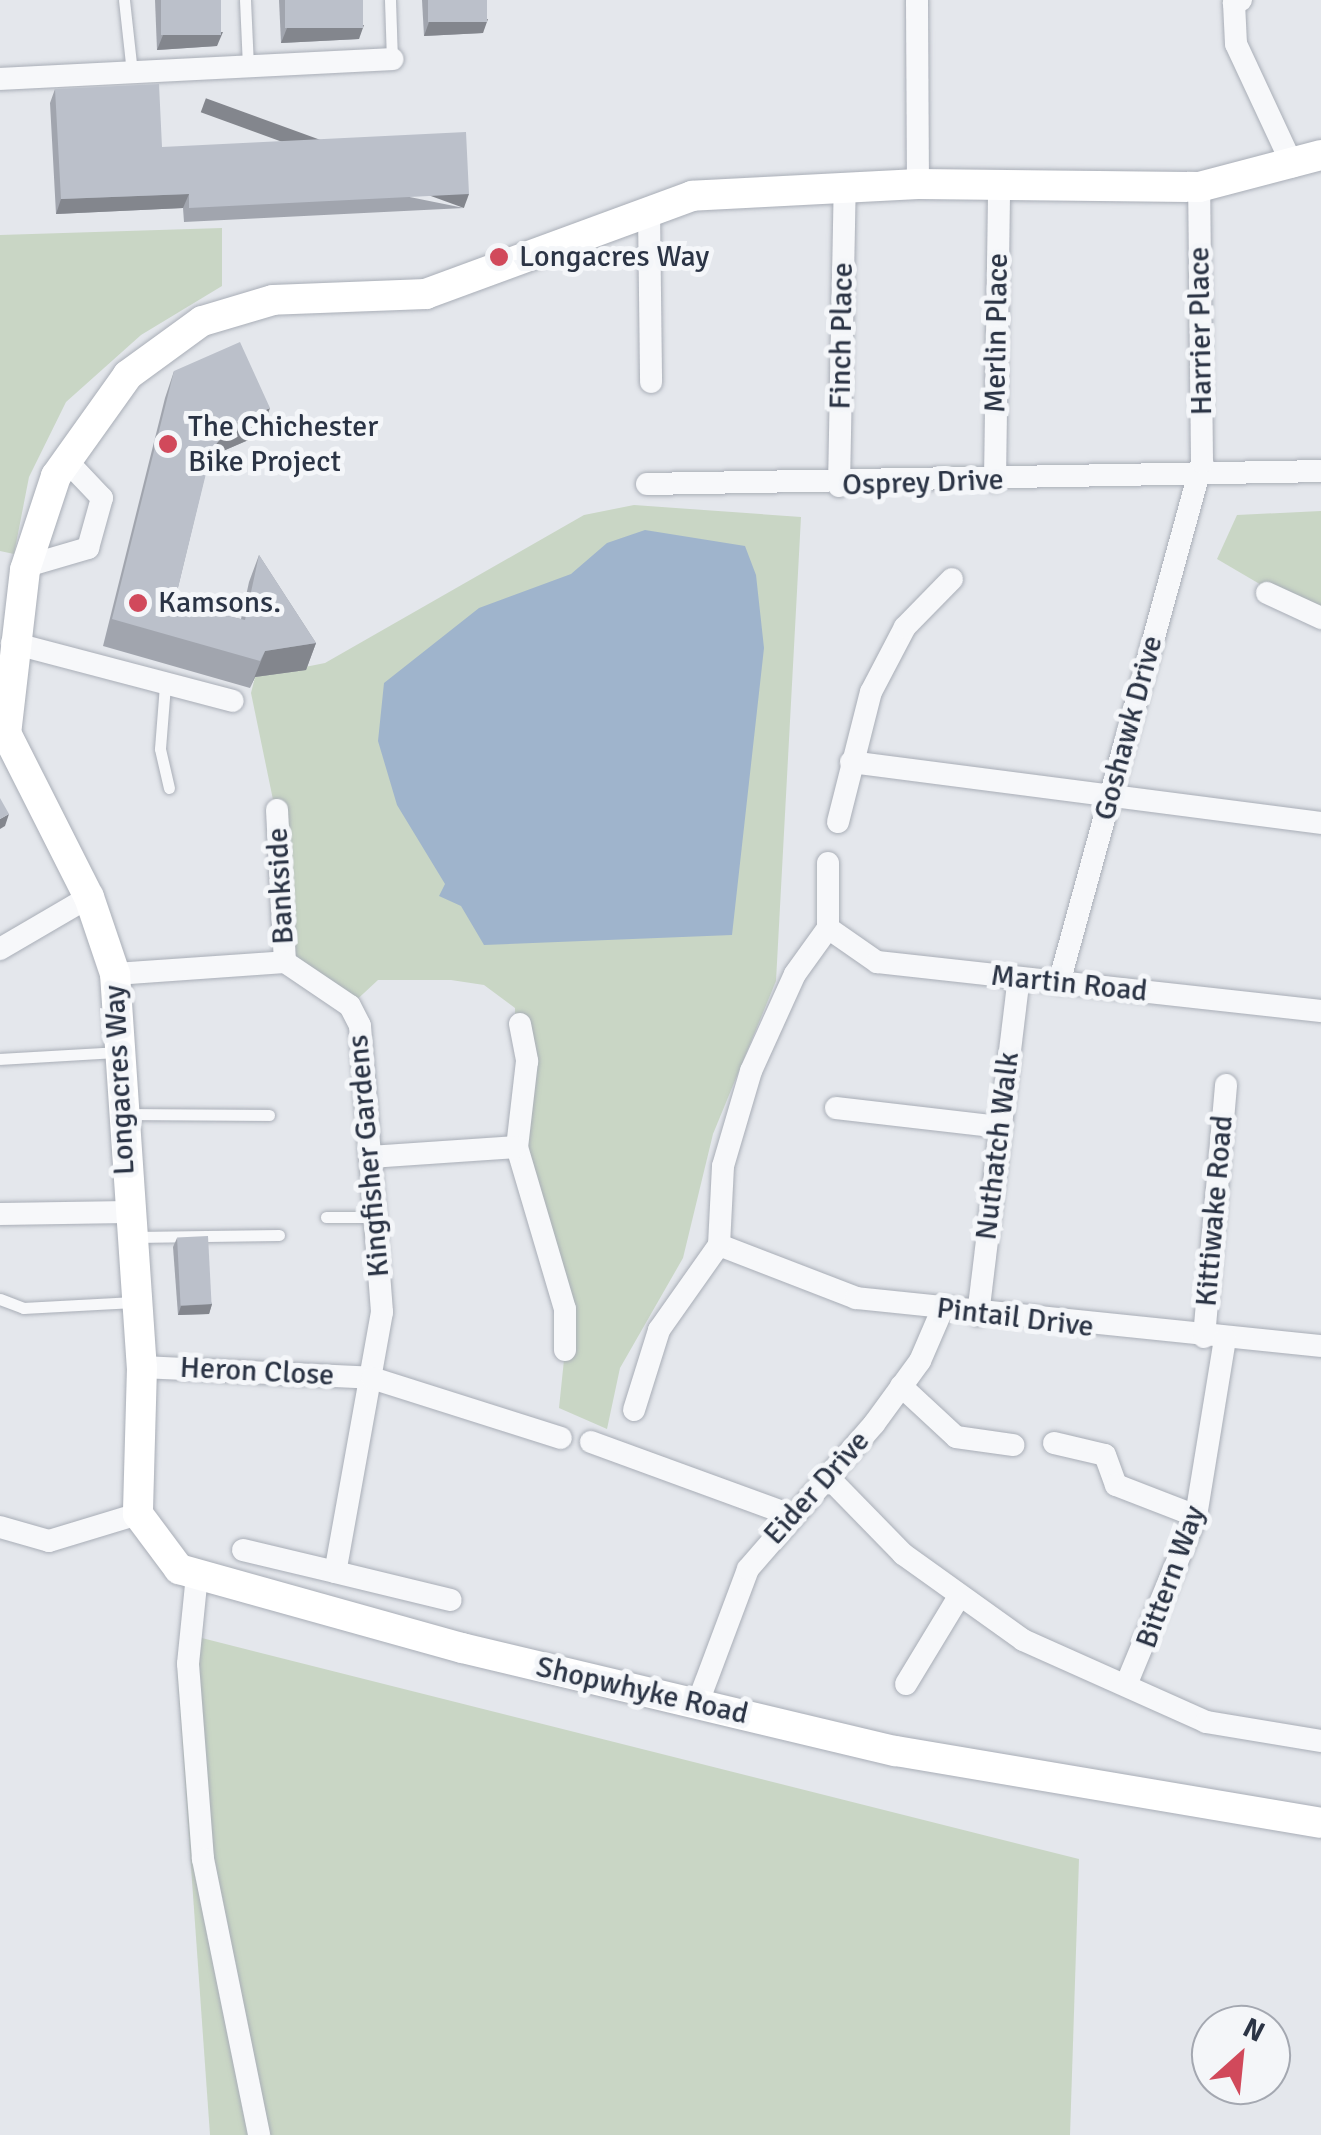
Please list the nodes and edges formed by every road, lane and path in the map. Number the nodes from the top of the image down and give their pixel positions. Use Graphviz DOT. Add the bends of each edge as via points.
graph roads {
  1 [pos="124,0"];
  2 [pos="245,0"];
  3 [pos="390,0"];
  4 [pos="918,0"];
  5 [pos="1235,1"];
  6 [pos="392,59"];
  7 [pos="248,68"];
  8 [pos="132,74"];
  9 [pos="0,80"];
  10 [pos="1307,160"];
  11 [pos="918,184"];
  12 [pos="999,184"];
  13 [pos="845,187"];
  14 [pos="1199,187"];
  15 [pos="649,212"];
  16 [pos="651,382"];
  17 [pos="65,459"];
  18 [pos="1321,471"];
  19 [pos="1198,474"];
  20 [pos="995,481"];
  21 [pos="647,484"];
  22 [pos="839,486"];
  23 [pos="26,566"];
  24 [pos="952,579"];
  25 [pos="1266,593"];
  26 [pos="1321,618"];
  27 [pos="12,644"];
  28 [pos="165,685"];
  29 [pos="233,701"];
  30 [pos="3,733"];
  31 [pos="851,762"];
  32 [pos="169,788"];
  33 [pos="1110,796"];
  34 [pos="277,810"];
  35 [pos="838,822"];
  36 [pos="1321,823"];
  37 [pos="828,864"];
  38 [pos="90,897"];
  39 [pos="828,928"];
  40 [pos="0,949"];
  41 [pos="285,962"];
  42 [pos="115,974"];
  43 [pos="1019,978"];
  44 [pos="1059,983"];
  45 [pos="1321,1011"];
  46 [pos="520,1024"];
  47 [pos="119,1052"];
  48 [pos="0,1059"];
  49 [pos="1226,1084"];
  50 [pos="836,1108"];
  51 [pos="122,1114"];
  52 [pos="269,1115"];
  53 [pos="1000,1127"];
  54 [pos="517,1147"];
  55 [pos="370,1157"];
  56 [pos="0,1214"];
  57 [pos="326,1217"];
  58 [pos="372,1217"];
  59 [pos="129,1225"];
  60 [pos="279,1235"];
  61 [pos="718,1246"];
  62 [pos="0,1299"];
  63 [pos="134,1302"];
  64 [pos="942,1310"];
  65 [pos="978,1315"];
  66 [pos="1215,1338"];
  67 [pos="1321,1346"];
  68 [pos="565,1350"];
  69 [pos="142,1367"];
  70 [pos="372,1378"];
  71 [pos="901,1386"];
  72 [pos="634,1410"];
  73 [pos="562,1438"];
  74 [pos="592,1442"];
  75 [pos="1054,1443"];
  76 [pos="1012,1445"];
  77 [pos="828,1476"];
  78 [pos="138,1514"];
  79 [pos="788,1514"];
  80 [pos="1196,1516"];
  81 [pos="0,1526"];
  82 [pos="243,1550"];
  83 [pos="335,1572"];
  84 [pos="197,1575"];
  85 [pos="958,1598"];
  86 [pos="451,1600"];
  87 [pos="906,1684"];
  88 [pos="1126,1685"];
  89 [pos="697,1704"];
  90 [pos="1321,1741"];
  91 [pos="1321,1823"];
  92 [pos="259,2135"];
  1 -- 8 [label="lane"];
  2 -- 7 [label="lane"];
  3 -- 6 [label="lane"];
  4 -- 11 [label="street"];
  5 -- 10 [label="street" via="1243,63"];
  6 -- 7 [label="street"];
  7 -- 8 [label="street"];
  8 -- 9 [label="street"];
  10 -- 14 [label="main road, Longacres Way"];
  11 -- 12 [label="main road, Longacres Way"];
  11 -- 13 [label="main road, Longacres Way"];
  12 -- 14 [label="main road, Longacres Way"];
  12 -- 20 [label="street, Merlin Place"];
  13 -- 15 [label="main road, Longacres Way" via="692,196"];
  13 -- 22 [label="street, Finch Place"];
  14 -- 19 [label="street, Harrier Place"];
  15 -- 16 [label="street"];
  15 -- 17 [label="main road, Longacres Way" via="426,294 273,300 202,321 128,375"];
  17 -- 23 [label="main road, Longacres Way"];
  17 -- 23 [label="street" via="102,498 88,548"];
  18 -- 19 [label="street, Osprey Drive"];
  19 -- 20 [label="street, Osprey Drive"];
  19 -- 33 [label="street, Goshawk Drive"];
  20 -- 22 [label="street, Osprey Drive"];
  21 -- 22 [label="street, Osprey Drive"];
  23 -- 27 [label="main road, Longacres Way"];
  24 -- 31 [label="street" via="886,660"];
  25 -- 26 [label="street"];
  27 -- 28 [label="street"];
  27 -- 30 [label="main road, Longacres Way"];
  28 -- 29 [label="street"];
  28 -- 32 [label="lane" via="160,749"];
  30 -- 38 [label="main road, Longacres Way"];
  31 -- 33 [label="street"];
  31 -- 35 [label="street"];
  33 -- 36 [label="street"];
  33 -- 44 [label="street, Goshawk Drive"];
  34 -- 41 [label="street, Bankside"];
  37 -- 39 [label="street"];
  38 -- 40 [label="street"];
  38 -- 42 [label="main road, Longacres Way"];
  39 -- 43 [label="street, Martin Road" via="876,962"];
  39 -- 61 [label="street" via="795,974 750,1071 724,1166"];
  41 -- 42 [label="street"];
  41 -- 55 [label="street, Kingfisher Gardens" via="326,982 360,1026"];
  42 -- 47 [label="main road, Longacres Way"];
  43 -- 44 [label="street, Martin Road"];
  43 -- 53 [label="street, Nuthatch Walk"];
  44 -- 45 [label="street, Martin Road"];
  46 -- 54 [label="street" via="526,1061"];
  47 -- 48 [label="lane"];
  47 -- 51 [label="main road, Longacres Way"];
  49 -- 66 [label="street, Kittiwake Road"];
  50 -- 53 [label="street"];
  51 -- 52 [label="lane"];
  51 -- 59 [label="main road, Longacres Way"];
  53 -- 65 [label="street, Nuthatch Walk"];
  54 -- 55 [label="street"];
  54 -- 68 [label="street" via="566,1308"];
  55 -- 58 [label="street, Kingfisher Gardens"];
  56 -- 59 [label="street"];
  57 -- 58 [label="lane"];
  58 -- 70 [label="street, Kingfisher Gardens" via="382,1312"];
  59 -- 60 [label="lane"];
  59 -- 63 [label="main road, Longacres Way"];
  61 -- 64 [label="street, Pintail Drive" via="841,1293"];
  61 -- 72 [label="street" via="659,1330"];
  62 -- 63 [label="lane" via="23,1308"];
  63 -- 69 [label="main road, Longacres Way"];
  64 -- 65 [label="street, Pintail Drive"];
  64 -- 71 [label="street, Eider Drive"];
  65 -- 66 [label="street, Pintail Drive"];
  66 -- 67 [label="street, Pintail Drive"];
  66 -- 80 [label="street, Bittern Way"];
  69 -- 70 [label="street, Heron Close"];
  69 -- 78 [label="main road, Longacres Way"];
  70 -- 73 [label="street, Heron Close"];
  70 -- 83 [label="street, Heron Close"];
  71 -- 76 [label="street" via="956,1436"];
  71 -- 77 [label="street, Eider Drive"];
  74 -- 79 [label="street"];
  75 -- 80 [label="street" via="1105,1455 1116,1486"];
  77 -- 79 [label="street, Eider Drive"];
  77 -- 85 [label="street, Bittern Way"];
  78 -- 81 [label="street" via="49,1542"];
  78 -- 84 [label="main road, Shopwhyke Road" via="179,1569"];
  79 -- 89 [label="street, Eider Drive" via="743,1578"];
  80 -- 88 [label="street, Bittern Way"];
  82 -- 83 [label="street"];
  83 -- 86 [label="street"];
  84 -- 89 [label="main road, Shopwhyke Road"];
  84 -- 92 [label="street" via="188,1664 203,1859"];
  85 -- 87 [label="street"];
  85 -- 88 [label="street, Bittern Way" via="1035,1646"];
  88 -- 90 [label="street" via="1222,1727"];
  89 -- 91 [label="main road, Shopwhyke Road" via="896,1751"];
}
